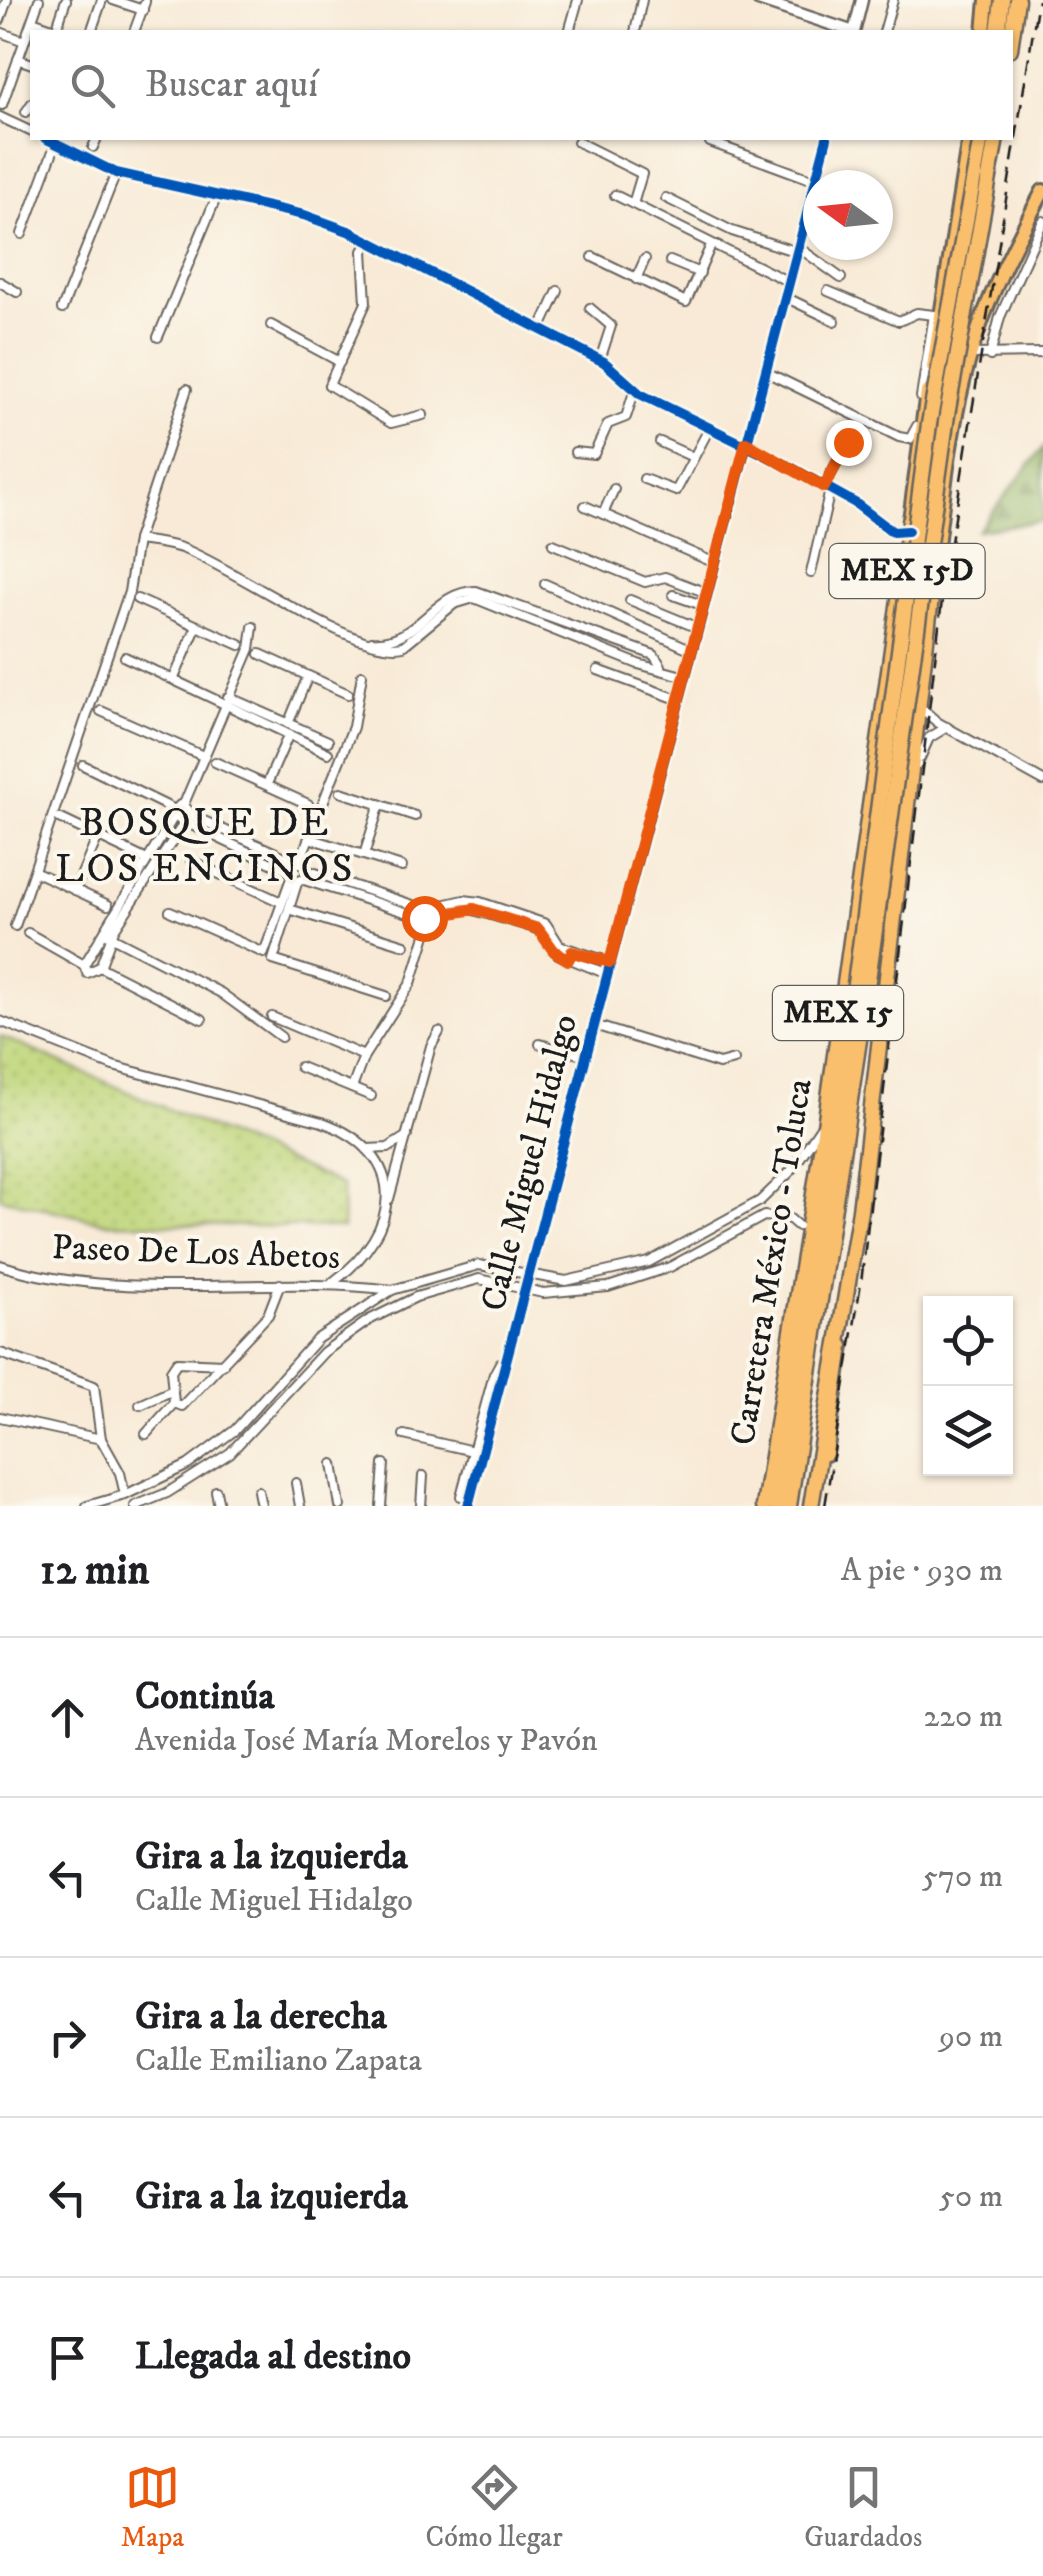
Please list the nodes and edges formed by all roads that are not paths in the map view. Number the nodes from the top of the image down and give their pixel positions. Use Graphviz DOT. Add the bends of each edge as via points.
graph roads {
  1 [pos="7,0"];
  2 [pos="38,0"];
  3 [pos="66,0"];
  4 [pos="102,0"];
  5 [pos="113,0"];
  6 [pos="578,0"];
  7 [pos="642,0"];
  8 [pos="758,0"];
  9 [pos="862,0"];
  10 [pos="892,0"];
  11 [pos="987,0"];
  12 [pos="1002,0"];
  13 [pos="1016,0"];
  14 [pos="144,6"];
  15 [pos="0,16"];
  16 [pos="32,20"];
  17 [pos="57,30"];
  18 [pos="60,30"];
  19 [pos="92,30"];
  20 [pos="135,30"];
  21 [pos="570,30"];
  22 [pos="635,30"];
  23 [pos="849,30"];
  24 [pos="855,30"];
  25 [pos="884,30"];
  26 [pos="984,30"];
  27 [pos="998,30"];
  28 [pos="1012,30"];
  29 [pos="0,32"];
  30 [pos="24,41"];
  31 [pos="18,59"];
  32 [pos="30,63"];
  33 [pos="30,104"];
  34 [pos="2,105"];
  35 [pos="26,112"];
  36 [pos="0,117"];
  37 [pos="30,131"];
  38 [pos="50,140"];
  39 [pos="826,140"];
  40 [pos="969,140"];
  41 [pos="981,140"];
  42 [pos="996,140"];
  43 [pos="56,142"];
  44 [pos="578,142"];
  45 [pos="710,142"];
  46 [pos="819,170"];
  47 [pos="116,173"];
  48 [pos="803,176"];
  49 [pos="615,195"];
  50 [pos="1042,196"];
  51 [pos="216,198"];
  52 [pos="666,198"];
  53 [pos="633,204"];
  54 [pos="1043,221"];
  55 [pos="22,234"];
  56 [pos="803,235"];
  57 [pos="370,241"];
  58 [pos="711,245"];
  59 [pos="798,250"];
  60 [pos="593,257"];
  61 [pos="645,259"];
  62 [pos="670,261"];
  63 [pos="700,273"];
  64 [pos="636,278"];
  65 [pos="840,278"];
  66 [pos="0,282"];
  67 [pos="789,282"];
  68 [pos="558,291"];
  69 [pos="17,292"];
  70 [pos="828,292"];
  71 [pos="785,297"];
  72 [pos="590,308"];
  73 [pos="62,309"];
  74 [pos="937,315"];
  75 [pos="835,321"];
  76 [pos="272,325"];
  77 [pos="541,328"];
  78 [pos="158,337"];
  79 [pos="1043,353"];
  80 [pos="970,354"];
  81 [pos="990,356"];
  82 [pos="600,360"];
  83 [pos="340,362"];
  84 [pos="764,372"];
  85 [pos="186,390"];
  86 [pos="635,390"];
  87 [pos="926,392"];
  88 [pos="964,400"];
  89 [pos="423,415"];
  90 [pos="710,427"];
  91 [pos="660,442"];
  92 [pos="848,442"];
  93 [pos="746,443"];
  94 [pos="575,452"];
  95 [pos="693,457"];
  96 [pos="644,479"];
  97 [pos="614,489"];
  98 [pos="827,489"];
  99 [pos="585,506"];
  100 [pos="604,514"];
  101 [pos="909,526"];
  102 [pos="138,540"];
  103 [pos="553,544"];
  104 [pos="715,563"];
  105 [pos="934,564"];
  106 [pos="811,573"];
  107 [pos="545,584"];
  108 [pos="707,593"];
  109 [pos="673,595"];
  110 [pos="137,599"];
  111 [pos="630,600"];
  112 [pos="454,604"];
  113 [pos="704,606"];
  114 [pos="434,611"];
  115 [pos="197,626"];
  116 [pos="252,627"];
  117 [pos="698,628"];
  118 [pos="358,639"];
  119 [pos="240,645"];
  120 [pos="692,650"];
  121 [pos="260,654"];
  122 [pos="124,658"];
  123 [pos="661,666"];
  124 [pos="598,670"];
  125 [pos="362,675"];
  126 [pos="308,676"];
  127 [pos="686,677"];
  128 [pos="174,678"];
  129 [pos="348,694"];
  130 [pos="680,700"];
  131 [pos="226,701"];
  132 [pos="916,702"];
  133 [pos="101,710"];
  134 [pos="288,724"];
  135 [pos="946,728"];
  136 [pos="288,736"];
  137 [pos="328,741"];
  138 [pos="328,753"];
  139 [pos="203,756"];
  140 [pos="214,762"];
  141 [pos="83,765"];
  142 [pos="1043,781"];
  143 [pos="267,784"];
  144 [pos="340,792"];
  145 [pos="906,797"];
  146 [pos="308,804"];
  147 [pos="380,804"];
  148 [pos="180,815"];
  149 [pos="414,816"];
  150 [pos="59,818"];
  151 [pos="98,836"];
  152 [pos="309,838"];
  153 [pos="364,855"];
  154 [pos="147,860"];
  155 [pos="191,861"];
  156 [pos="402,867"];
  157 [pos="146,871"];
  158 [pos="297,872"];
  159 [pos="38,873"];
  160 [pos="75,890"];
  161 [pos="108,906"];
  162 [pos="285,906"];
  163 [pos="451,908"];
  164 [pos="170,911"];
  165 [pos="431,919"];
  166 [pos="15,926"];
  167 [pos="28,933"];
  168 [pos="107,934"];
  169 [pos="405,945"];
  170 [pos="268,956"];
  171 [pos="610,962"];
  172 [pos="594,964"];
  173 [pos="84,965"];
  174 [pos="100,967"];
  175 [pos="607,974"];
  176 [pos="386,996"];
  177 [pos="815,1007"];
  178 [pos="272,1018"];
  179 [pos="202,1019"];
  180 [pos="0,1021"];
  181 [pos="594,1025"];
  182 [pos="439,1032"];
  183 [pos="835,1033"];
  184 [pos="281,1036"];
  185 [pos="540,1044"];
  186 [pos="364,1056"];
  187 [pos="586,1056"];
  188 [pos="734,1060"];
  189 [pos="300,1068"];
  190 [pos="352,1088"];
  191 [pos="371,1096"];
  192 [pos="826,1119"];
  193 [pos="407,1136"];
  194 [pos="367,1150"];
  195 [pos="838,1194"];
  196 [pos="388,1203"];
  197 [pos="798,1226"];
  198 [pos="806,1246"];
  199 [pos="0,1265"];
  200 [pos="492,1265"];
  201 [pos="529,1277"];
  202 [pos="492,1279"];
  203 [pos="333,1282"];
  204 [pos="280,1284"];
  205 [pos="392,1290"];
  206 [pos="526,1290"];
  207 [pos="0,1353"];
  208 [pos="507,1362"];
  209 [pos="223,1364"];
  210 [pos="785,1376"];
  211 [pos="171,1391"];
  212 [pos="174,1403"];
  213 [pos="140,1405"];
  214 [pos="0,1417"];
  215 [pos="236,1430"];
  216 [pos="146,1434"];
  217 [pos="404,1435"];
  218 [pos="100,1439"];
  219 [pos="244,1440"];
  220 [pos="473,1451"];
  221 [pos="333,1464"];
  222 [pos="384,1464"];
  223 [pos="423,1476"];
  224 [pos="296,1483"];
  225 [pos="258,1491"];
  226 [pos="216,1492"];
  227 [pos="125,1495"];
  228 [pos="460,1496"];
  229 [pos="87,1506"];
  230 [pos="136,1506"];
  231 [pos="219,1506"];
  232 [pos="261,1506"];
  233 [pos="300,1506"];
  234 [pos="340,1506"];
  235 [pos="381,1506"];
  236 [pos="421,1506"];
  237 [pos="468,1506"];
  238 [pos="756,1506"];
  239 [pos="764,1506"];
  240 [pos="776,1506"];
  241 [pos="789,1506"];
  242 [pos="798,1506"];
  243 [pos="814,1506"];
  1 -- 15 [label="street"];
  2 -- 16 [label="street"];
  3 -- 18 [label="street"];
  4 -- 19 [label="street"];
  5 -- 14 [label="street"];
  6 -- 21 [label="street"];
  7 -- 22 [label="street"];
  8 -- 23 [label="street"];
  9 -- 24 [label="street"];
  10 -- 25 [label="street"];
  11 -- 26 [label="main road"];
  12 -- 27 [label="highway"];
  13 -- 28 [label="highway"];
  14 -- 20 [label="street"];
  16 -- 17 [label="street"];
  16 -- 30 [label="street"];
  29 -- 30 [label="street"];
  30 -- 31 [label="street"];
  31 -- 32 [label="street"];
  31 -- 34 [label="street"];
  33 -- 35 [label="street"];
  36 -- 37 [label="street"];
  38 -- 43 [label="street"];
  39 -- 46 [label="street, Calle Miguel Hidalgo"];
  40 -- 74 [label="main road, Carretera México - Toluca / MEX 15"];
  41 -- 240 [label="highway, MEX 15D, bridge" via="929,424 852,1007"];
  42 -- 195 [label="highway, MEX 15D, bridge" via="947,415"];
  43 -- 47 [label="street"];
  43 -- 55 [label="street"];
  44 -- 53 [label="street" via="642,174"];
  45 -- 48 [label="street"];
  47 -- 51 [label="street"];
  47 -- 73 [label="street"];
  49 -- 53 [label="street"];
  50 -- 80 [label="main road, Carretera México - Toluca / MEX 15"];
  51 -- 57 [label="street" via="304,215"];
  51 -- 78 [label="street"];
  52 -- 59 [label="street" via="732,230"];
  53 -- 58 [label="street"];
  54 -- 81 [label="street"];
  56 -- 59 [label="street, Calle Miguel Hidalgo"];
  57 -- 77 [label="street"];
  57 -- 83 [label="street" via="363,252 366,303"];
  58 -- 63 [label="street"];
  58 -- 67 [label="street"];
  59 -- 65 [label="street"];
  59 -- 67 [label="street, Calle Miguel Hidalgo"];
  60 -- 64 [label="street"];
  61 -- 64 [label="street"];
  62 -- 63 [label="street"];
  63 -- 64 [label="street" via="686,302"];
  66 -- 69 [label="street"];
  67 -- 71 [label="street, Calle Miguel Hidalgo"];
  68 -- 77 [label="street"];
  70 -- 74 [label="street" via="899,321 917,312"];
  71 -- 75 [label="street"];
  71 -- 84 [label="street, Calle Miguel Hidalgo"];
  72 -- 82 [label="street" via="611,326"];
  74 -- 84 [label="street" via="910,439"];
  74 -- 101 [label="main road, Carretera México - Toluca / MEX 15"];
  76 -- 83 [label="street"];
  77 -- 82 [label="street"];
  79 -- 81 [label="street"];
  80 -- 81 [label="street"];
  80 -- 105 [label="main road, Carretera México - Toluca / MEX 15"];
  82 -- 86 [label="street"];
  83 -- 89 [label="street" via="331,387 391,423"];
  84 -- 93 [label="street, Calle Miguel Hidalgo"];
  85 -- 102 [label="street"];
  86 -- 90 [label="street"];
  86 -- 94 [label="street" via="626,417 608,424 594,454"];
  87 -- 101 [label="main road"];
  88 -- 105 [label="main road"];
  90 -- 93 [label="street"];
  90 -- 95 [label="street"];
  91 -- 95 [label="street"];
  92 -- 98 [label="street"];
  93 -- 98 [label="street"];
  93 -- 104 [label="street, Calle Miguel Hidalgo"];
  95 -- 96 [label="street" via="675,492"];
  97 -- 100 [label="street"];
  98 -- 101 [label="street" via="892,532"];
  98 -- 106 [label="street"];
  99 -- 100 [label="street"];
  100 -- 104 [label="street"];
  101 -- 183 [label="highway, Carretera México - Toluca / MEX 15"];
  102 -- 118 [label="street" via="193,553"];
  102 -- 166 [label="street" via="124,610"];
  103 -- 108 [label="street" via="645,582 664,577"];
  104 -- 108 [label="street, Calle Miguel Hidalgo"];
  105 -- 132 [label="highway, Carretera México - Toluca / MEX 15"];
  107 -- 120 [label="street"];
  108 -- 113 [label="street, Calle Miguel Hidalgo"];
  109 -- 113 [label="street"];
  110 -- 115 [label="street"];
  111 -- 117 [label="street"];
  112 -- 114 [label="street"];
  112 -- 118 [label="street" via="402,646 384,649"];
  112 -- 123 [label="street" via="484,600 638,664"];
  113 -- 117 [label="street, Calle Miguel Hidalgo"];
  114 -- 118 [label="street" via="398,638"];
  114 -- 123 [label="street" via="462,590 486,593 654,656"];
  115 -- 119 [label="street"];
  115 -- 128 [label="street"];
  116 -- 131 [label="street" via="253,640"];
  117 -- 120 [label="street, Calle Miguel Hidalgo"];
  120 -- 127 [label="street, Calle Miguel Hidalgo"];
  121 -- 126 [label="street"];
  122 -- 128 [label="street"];
  123 -- 127 [label="street"];
  124 -- 130 [label="street"];
  125 -- 152 [label="street" via="352,727"];
  126 -- 129 [label="street"];
  126 -- 134 [label="street"];
  127 -- 130 [label="street, Calle Miguel Hidalgo"];
  128 -- 131 [label="street"];
  130 -- 171 [label="street, Calle Miguel Hidalgo"];
  131 -- 134 [label="street"];
  131 -- 136 [label="street"];
  131 -- 139 [label="street"];
  132 -- 135 [label="street"];
  132 -- 145 [label="highway, Carretera México - Toluca / MEX 15"];
  133 -- 139 [label="street"];
  134 -- 137 [label="street"];
  135 -- 142 [label="street"];
  135 -- 145 [label="street" via="924,745"];
  136 -- 138 [label="street"];
  136 -- 143 [label="street"];
  139 -- 148 [label="street"];
  140 -- 143 [label="street"];
  141 -- 148 [label="street"];
  143 -- 146 [label="street"];
  144 -- 147 [label="street"];
  145 -- 243 [label="highway, Carretera México - Toluca / MEX 15" via="862,1192"];
  147 -- 149 [label="street"];
  147 -- 153 [label="street"];
  148 -- 154 [label="street"];
  148 -- 157 [label="street"];
  148 -- 158 [label="street"];
  150 -- 151 [label="street"];
  151 -- 154 [label="street"];
  151 -- 160 [label="street"];
  152 -- 153 [label="street"];
  152 -- 158 [label="street"];
  153 -- 156 [label="street"];
  154 -- 157 [label="street"];
  155 -- 162 [label="street"];
  157 -- 168 [label="street"];
  158 -- 162 [label="street"];
  158 -- 163 [label="street" via="426,909"];
  158 -- 165 [label="street"];
  159 -- 160 [label="street"];
  160 -- 161 [label="street"];
  162 -- 169 [label="street"];
  162 -- 170 [label="street"];
  163 -- 165 [label="street"];
  163 -- 172 [label="street" via="473,900 541,922 570,956"];
  164 -- 170 [label="street"];
  165 -- 186 [label="street" via="412,983"];
  167 -- 173 [label="street"];
  168 -- 173 [label="street"];
  168 -- 174 [label="street"];
  168 -- 184 [label="street" via="221,993"];
  170 -- 176 [label="street"];
  171 -- 172 [label="street"];
  171 -- 175 [label="street, Calle Miguel Hidalgo"];
  172 -- 175 [label="street"];
  173 -- 174 [label="street" via="90,974"];
  174 -- 179 [label="street"];
  175 -- 181 [label="street, Calle Miguel Hidalgo"];
  177 -- 183 [label="street"];
  178 -- 186 [label="street"];
  180 -- 194 [label="street" via="80,1056 341,1128"];
  181 -- 187 [label="street, Calle Miguel Hidalgo"];
  181 -- 188 [label="street" via="719,1064"];
  182 -- 193 [label="street"];
  183 -- 192 [label="highway, Carretera México - Toluca / MEX 15"];
  185 -- 187 [label="street"];
  186 -- 190 [label="street"];
  187 -- 201 [label="street, Calle Miguel Hidalgo"];
  189 -- 190 [label="street"];
  190 -- 191 [label="street"];
  192 -- 198 [label="highway, Carretera México - Toluca / MEX 15"];
  192 -- 201 [label="street" via="768,1194 707,1232 615,1273 566,1282"];
  193 -- 194 [label="street" via="388,1148"];
  193 -- 196 [label="street"];
  194 -- 196 [label="street"];
  195 -- 241 [label="highway, MEX 15D"];
  195 -- 242 [label="highway"];
  196 -- 203 [label="street" via="376,1241"];
  197 -- 198 [label="highway"];
  197 -- 206 [label="street" via="764,1216 636,1282 574,1292"];
  198 -- 210 [label="highway, Carretera México - Toluca / MEX 15"];
  199 -- 204 [label="street, Paseo De Los Abetos" via="65,1281"];
  200 -- 201 [label="street"];
  200 -- 202 [label="street"];
  200 -- 205 [label="street" via="460,1267"];
  201 -- 206 [label="street, Calle Miguel Hidalgo"];
  202 -- 206 [label="street"];
  202 -- 219 [label="street" via="416,1297 347,1334"];
  203 -- 204 [label="street, Paseo De Los Abetos"];
  203 -- 205 [label="street, Paseo De Los Abetos"];
  204 -- 209 [label="street" via="268,1314"];
  205 -- 215 [label="street" via="317,1339"];
  206 -- 208 [label="street, Calle Miguel Hidalgo"];
  207 -- 218 [label="street" via="92,1383"];
  208 -- 220 [label="street" via="494,1374"];
  208 -- 237 [label="street, Calle Miguel Hidalgo"];
  209 -- 211 [label="street" via="178,1362"];
  209 -- 212 [label="street" via="182,1406"];
  210 -- 238 [label="highway" via="774,1394"];
  210 -- 239 [label="highway, Carretera México - Toluca / MEX 15"];
  211 -- 212 [label="street"];
  211 -- 213 [label="street"];
  212 -- 216 [label="street"];
  214 -- 218 [label="street"];
  215 -- 219 [label="street"];
  215 -- 227 [label="street" via="176,1472"];
  217 -- 220 [label="street"];
  218 -- 227 [label="street"];
  219 -- 230 [label="street" via="192,1478"];
  220 -- 228 [label="street"];
  221 -- 234 [label="street"];
  222 -- 235 [label="street"];
  223 -- 236 [label="street"];
  224 -- 233 [label="street"];
  225 -- 232 [label="street"];
  226 -- 231 [label="street"];
  227 -- 229 [label="street"];
}
